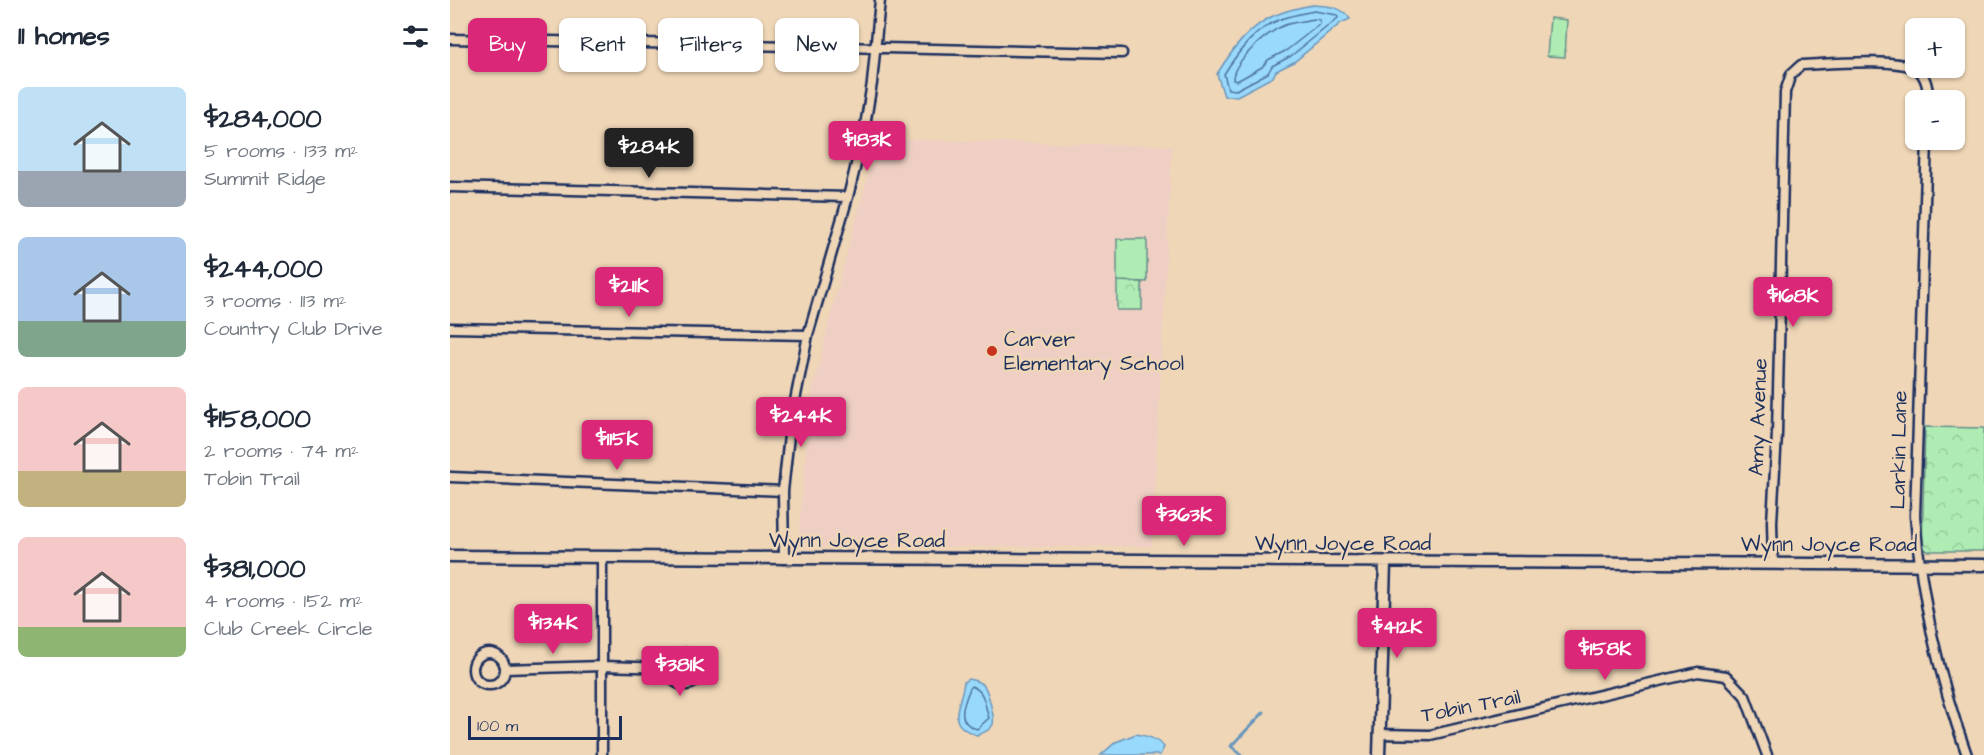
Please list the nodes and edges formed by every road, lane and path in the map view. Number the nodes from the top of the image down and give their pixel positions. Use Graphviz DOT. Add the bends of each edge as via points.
graph roads {
  1 [pos="880,0"];
  2 [pos="450,39"];
  3 [pos="875,48"];
  4 [pos="1122,53"];
  5 [pos="1927,90"];
  6 [pos="1927,150"];
  7 [pos="450,187"];
  8 [pos="848,197"];
  9 [pos="450,328"];
  10 [pos="808,335"];
  11 [pos="450,477"];
  12 [pos="783,491"];
  13 [pos="450,556"];
  14 [pos="602,557"];
  15 [pos="784,559"];
  16 [pos="1385,563"];
  17 [pos="1773,564"];
  18 [pos="1918,564"];
  19 [pos="1984,565"];
  20 [pos="602,666"];
  21 [pos="669,668"];
  22 [pos="505,669"];
  23 [pos="1379,734"];
  24 [pos="602,755"];
  25 [pos="1379,755"];
  26 [pos="1767,755"];
  27 [pos="1967,755"];
  1 -- 3 [label="street"];
  2 -- 3 [label="street"];
  3 -- 4 [label="street"];
  3 -- 8 [label="street" via="868,109"];
  5 -- 17 [label="street, Amy Avenue" via="1919,71 1899,63 1801,65 1791,74 1785,92"];
  6 -- 18 [label="street, Larkin Lane" via="1915,516"];
  7 -- 8 [label="street"];
  8 -- 10 [label="street"];
  9 -- 10 [label="street"];
  10 -- 12 [label="street" via="790,426"];
  11 -- 12 [label="street"];
  12 -- 15 [label="street"];
  13 -- 14 [label="street, Wynn Joyce Road"];
  14 -- 15 [label="street, Wynn Joyce Road"];
  14 -- 20 [label="street"];
  15 -- 16 [label="street, Wynn Joyce Road"];
  16 -- 17 [label="street, Wynn Joyce Road"];
  16 -- 23 [label="street"];
  17 -- 18 [label="street, Wynn Joyce Road"];
  18 -- 19 [label="street, Wynn Joyce Road"];
  18 -- 27 [label="street, Larkin Lane" via="1941,676"];
  20 -- 21 [label="street"];
  20 -- 22 [label="street"];
  20 -- 24 [label="street"];
  23 -- 25 [label="street"];
  23 -- 26 [label="street, Tobin Trail" via="1430,735 1698,672 1726,676 1745,696"];
}
